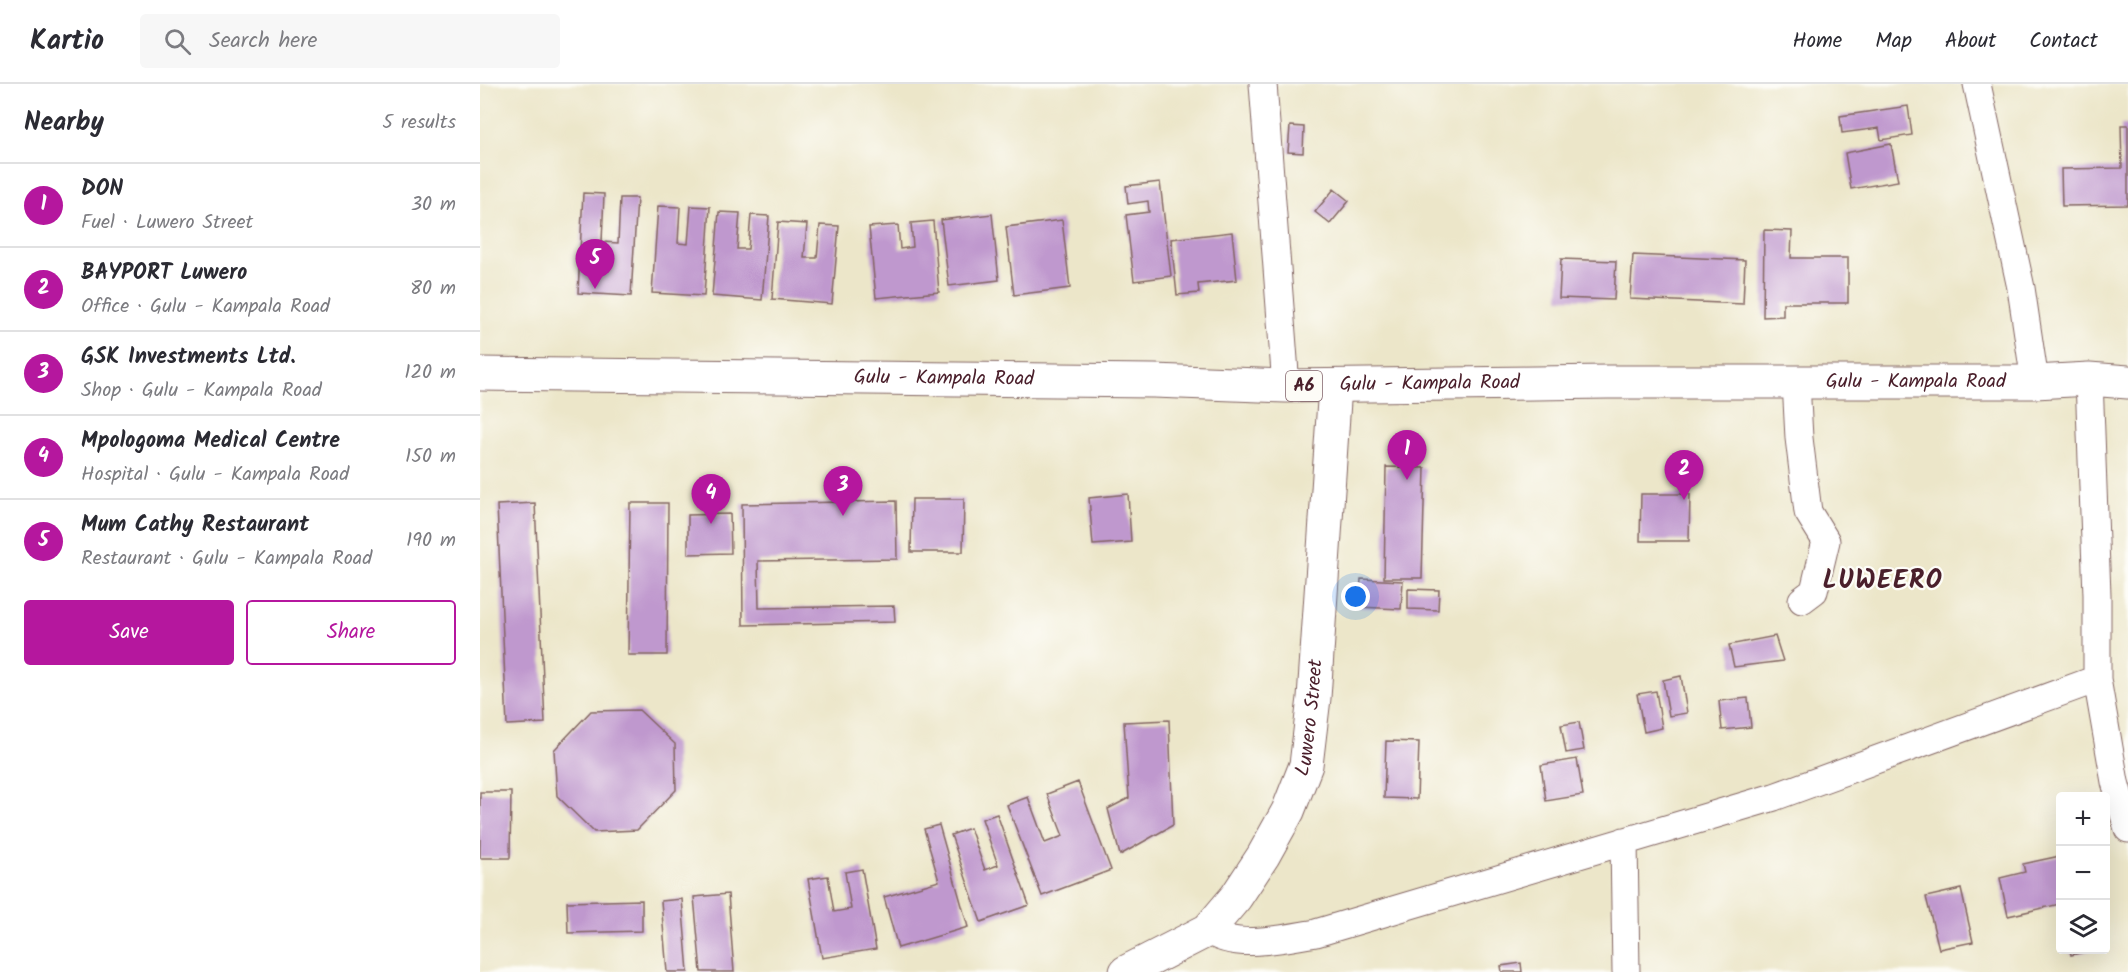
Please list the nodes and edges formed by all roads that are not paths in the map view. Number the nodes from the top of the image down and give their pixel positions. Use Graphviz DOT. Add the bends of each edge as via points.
graph roads {
  1 [pos="1263,84"];
  2 [pos="1977,84"];
  3 [pos="480,374"];
  4 [pos="2089,379"];
  5 [pos="1796,382"];
  6 [pos="2035,382"];
  7 [pos="2128,382"];
  8 [pos="1286,386"];
  9 [pos="1335,386"];
  10 [pos="1802,600"];
  11 [pos="2097,679"];
  12 [pos="2128,829"];
  13 [pos="1624,841"];
  14 [pos="1208,930"];
  15 [pos="1126,972"];
  16 [pos="1626,972"];
  1 -- 8 [label="street"];
  2 -- 6 [label="street" via="2021,288"];
  3 -- 8 [label="main road, Gulu - Kampala Road / A6" via="1154,381"];
  4 -- 6 [label="main road, Gulu - Kampala Road / A6"];
  4 -- 7 [label="main road, Gulu - Kampala Road / A6"];
  4 -- 11 [label="street"];
  5 -- 6 [label="main road, Gulu - Kampala Road / A6"];
  5 -- 9 [label="main road, Gulu - Kampala Road / A6"];
  5 -- 10 [label="street" via="1808,512 1826,541 1814,591"];
  8 -- 9 [label="main road, Gulu - Kampala Road / A6"];
  9 -- 14 [label="main road, Luwero Street" via="1306,765 1288,811 1263,856"];
  11 -- 12 [label="street" via="2115,782"];
  11 -- 13 [label="street" via="1774,797"];
  13 -- 14 [label="street" via="1316,933 1246,942"];
  13 -- 16 [label="street"];
  14 -- 15 [label="main road, Luwero Street"];
}
